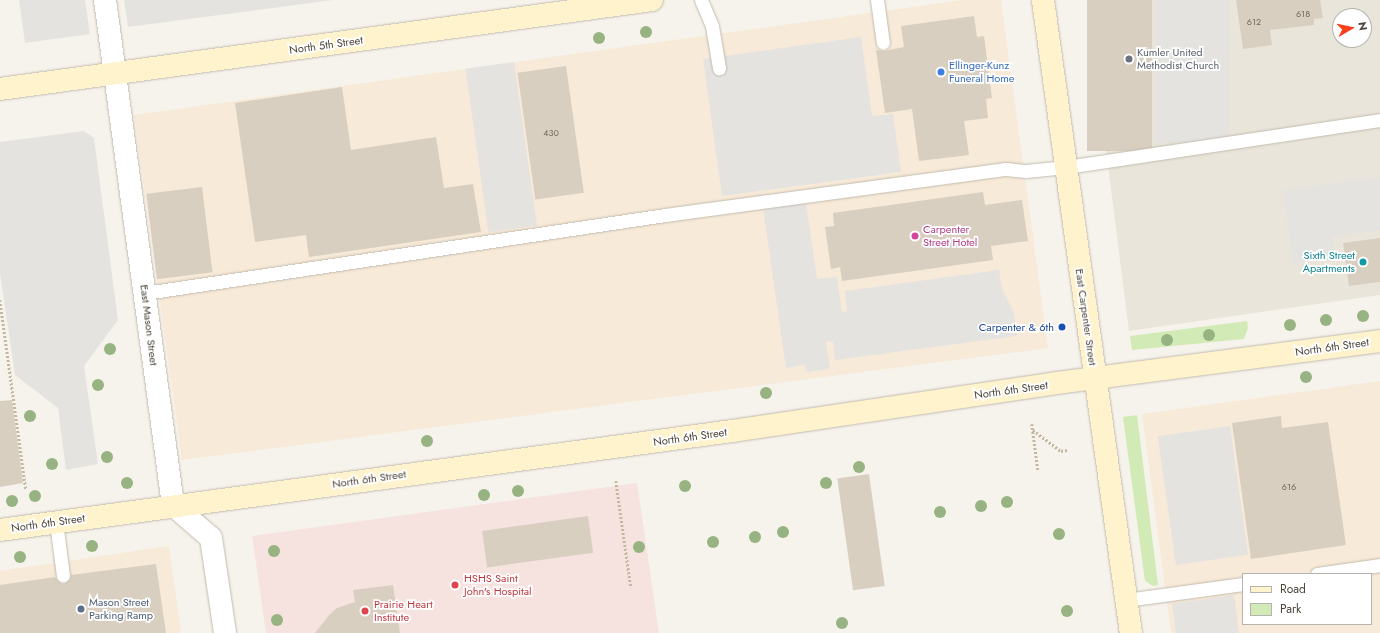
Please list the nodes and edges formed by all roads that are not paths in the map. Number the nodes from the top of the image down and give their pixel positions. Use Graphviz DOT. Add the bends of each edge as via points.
graph roads {
  1 [pos="105,0"];
  2 [pos="652,0"];
  3 [pos="701,0"];
  4 [pos="877,0"];
  5 [pos="1043,0"];
  6 [pos="883,42"];
  7 [pos="719,68"];
  8 [pos="115,74"];
  9 [pos="0,89"];
  10 [pos="1380,120"];
  11 [pos="1066,167"];
  12 [pos="145,293"];
  13 [pos="1380,341"];
  14 [pos="1095,379"];
  15 [pos="174,505"];
  16 [pos="56,522"];
  17 [pos="0,530"];
  18 [pos="1380,565"];
  19 [pos="1325,573"];
  20 [pos="63,576"];
  21 [pos="1242,584"];
  22 [pos="1126,600"];
  23 [pos="225,633"];
  24 [pos="1131,633"];
  1 -- 8 [label="street, East Mason Street"];
  2 -- 8 [label="main road, North 5th Street"];
  3 -- 7 [label="lane" via="712,26"];
  4 -- 6 [label="lane"];
  5 -- 11 [label="main road, East Carpenter Street"];
  8 -- 9 [label="main road, North 5th Street"];
  8 -- 12 [label="street, East Mason Street"];
  10 -- 11 [label="lane"];
  11 -- 12 [label="lane" via="1026,171 1006,169 506,238"];
  11 -- 14 [label="main road, East Carpenter Street"];
  12 -- 15 [label="street, East Mason Street"];
  13 -- 14 [label="main road, North 6th Street"];
  14 -- 15 [label="main road, North 6th Street" via="717,433"];
  14 -- 22 [label="main road, East Carpenter Street"];
  15 -- 16 [label="main road, North 6th Street"];
  15 -- 23 [label="street" via="211,538"];
  16 -- 17 [label="main road, North 6th Street"];
  16 -- 20 [label="lane"];
  18 -- 19 [label="lane"];
  21 -- 22 [label="lane"];
  22 -- 24 [label="main road, East Carpenter Street"];
}
